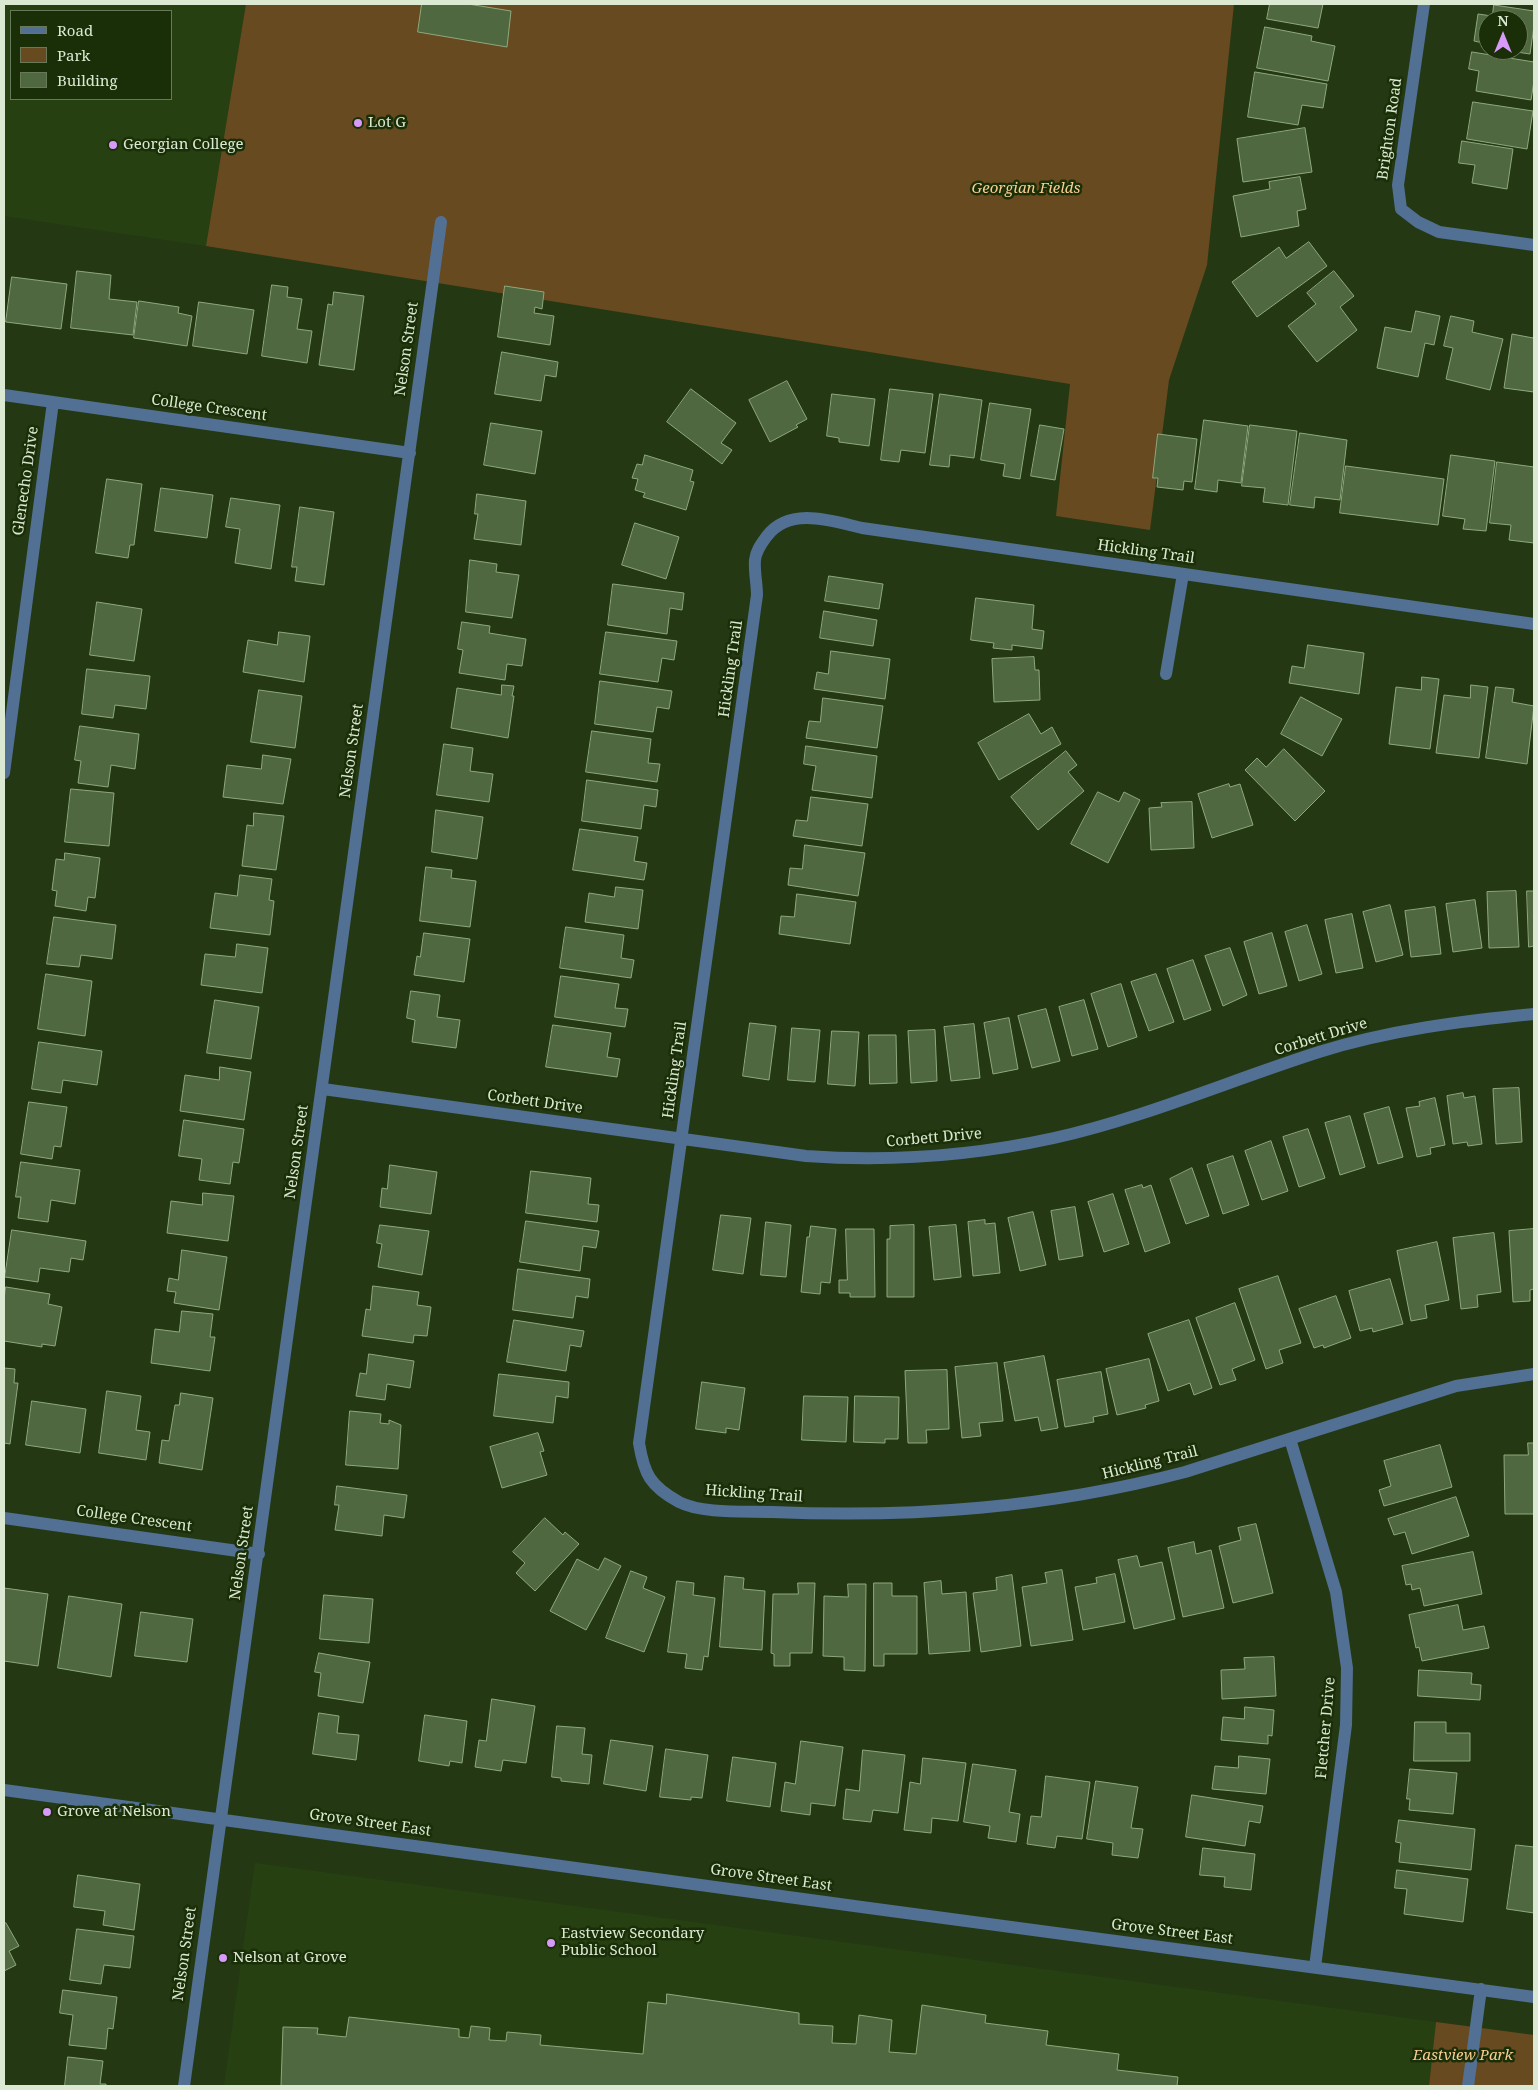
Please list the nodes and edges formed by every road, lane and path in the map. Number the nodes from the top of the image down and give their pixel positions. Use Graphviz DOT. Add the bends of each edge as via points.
graph roads {
  1 [pos="1424,4"];
  2 [pos="441,222"];
  3 [pos="1534,245"];
  4 [pos="4,395"];
  5 [pos="53,402"];
  6 [pos="410,453"];
  7 [pos="1183,574"];
  8 [pos="1534,624"];
  9 [pos="1166,674"];
  10 [pos="4,773"];
  11 [pos="1534,1014"];
  12 [pos="323,1089"];
  13 [pos="682,1139"];
  14 [pos="1534,1374"];
  15 [pos="1290,1439"];
  16 [pos="4,1518"];
  17 [pos="259,1554"];
  18 [pos="4,1790"];
  19 [pos="220,1819"];
  20 [pos="1315,1966"];
  21 [pos="1481,1990"];
  22 [pos="1534,1997"];
  23 [pos="184,2086"];
  24 [pos="1468,2086"];
  1 -- 3 [label="street, Brighton Road" via="1398,185 1401,209 1439,232"];
  2 -- 6 [label="street, Nelson Street"];
  4 -- 5 [label="street, College Crescent"];
  5 -- 6 [label="street, College Crescent"];
  5 -- 10 [label="street, Glenecho Drive"];
  6 -- 12 [label="street, Nelson Street"];
  7 -- 8 [label="street, Hickling Trail"];
  7 -- 9 [label="street"];
  7 -- 13 [label="street, Hickling Trail" via="862,528 809,517 781,524 770,533 755,560 757,595"];
  11 -- 13 [label="street, Corbett Drive" via="1460,1021 1386,1034 1320,1052 1095,1128 1008,1146 930,1156 851,1159"];
  12 -- 13 [label="street, Corbett Drive"];
  12 -- 17 [label="street, Nelson Street"];
  13 -- 15 [label="street, Hickling Trail" via="639,1443 643,1467 655,1487 680,1503 711,1510 837,1515 1000,1507 1095,1494 1140,1484"];
  14 -- 15 [label="street, Hickling Trail" via="1456,1386"];
  15 -- 20 [label="street, Fletcher Drive" via="1336,1592 1347,1668 1346,1725"];
  16 -- 17 [label="street, College Crescent"];
  17 -- 19 [label="street, Nelson Street"];
  18 -- 19 [label="street, Grove Street East"];
  19 -- 20 [label="street, Grove Street East" via="879,1910"];
  19 -- 23 [label="street, Nelson Street"];
  20 -- 21 [label="street, Grove Street East"];
  21 -- 22 [label="street, Grove Street East"];
  21 -- 24 [label="street"];
}
